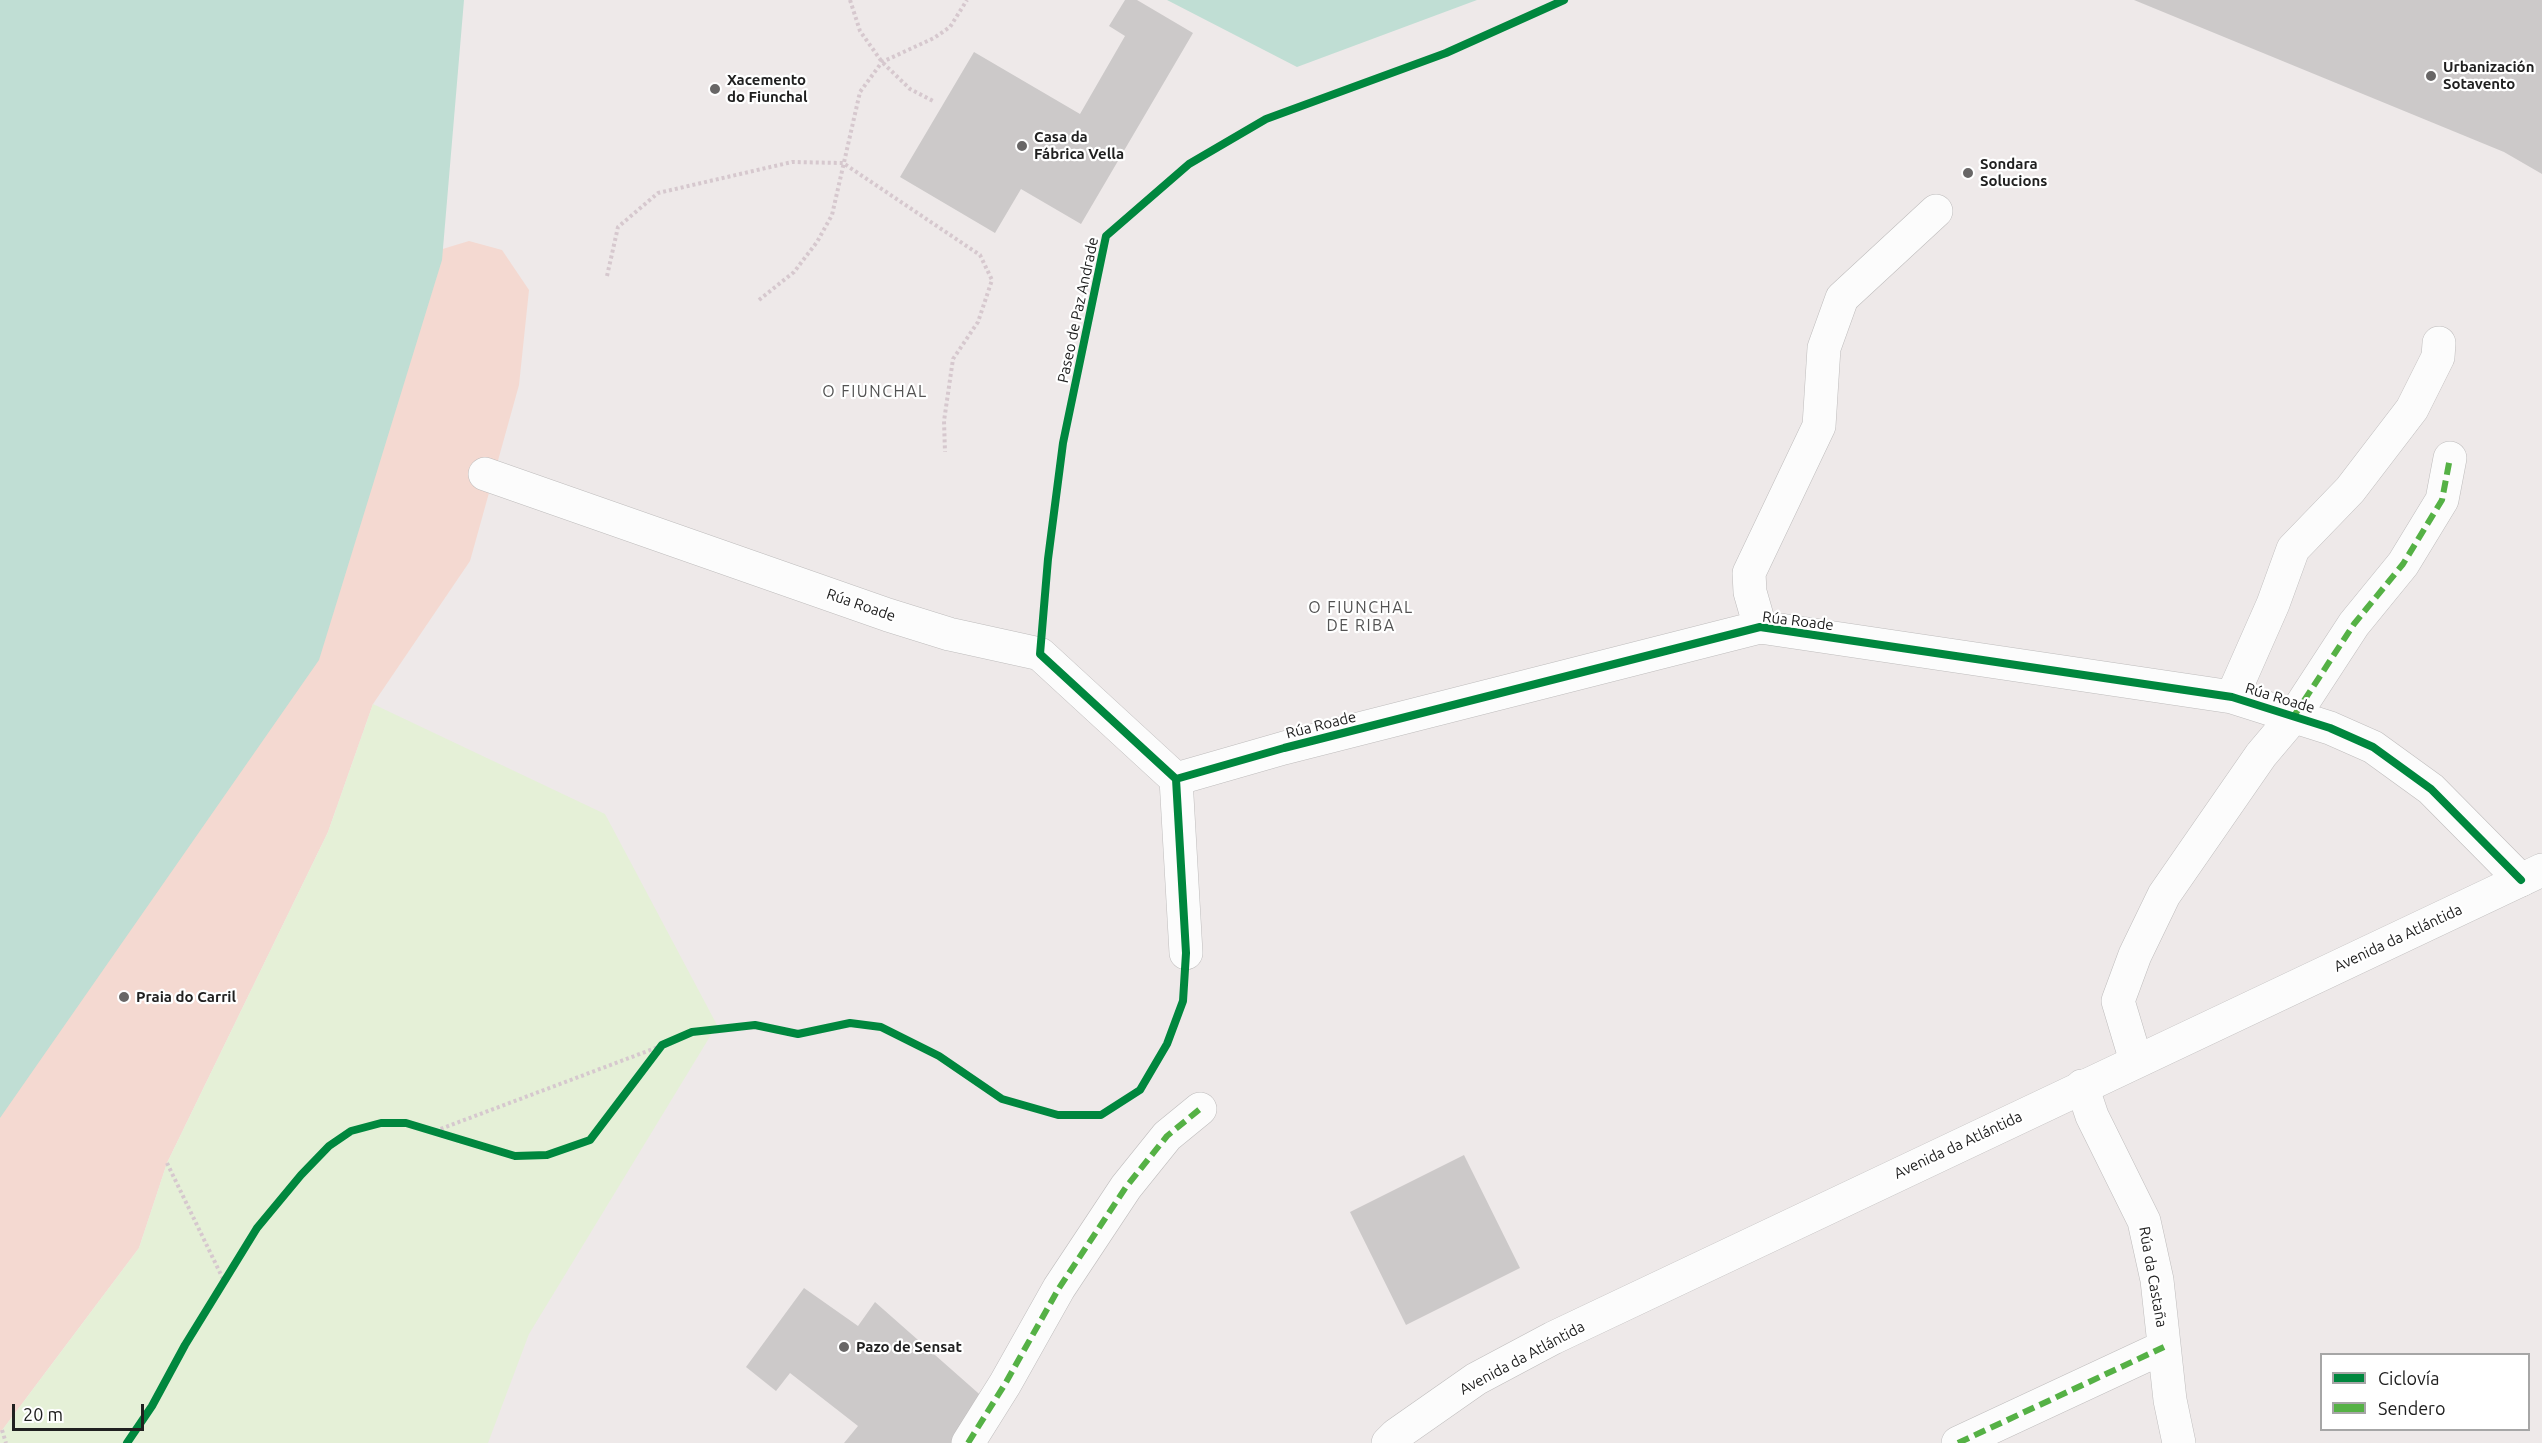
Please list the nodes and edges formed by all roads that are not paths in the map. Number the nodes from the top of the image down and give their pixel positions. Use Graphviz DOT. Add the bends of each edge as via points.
graph roads {
  1 [pos="1936,211"];
  2 [pos="2439,343"];
  3 [pos="2450,458"];
  4 [pos="484,474"];
  5 [pos="1760,627"];
  6 [pos="2232,698"];
  7 [pos="2294,716"];
  8 [pos="1176,779"];
  9 [pos="2532,875"];
  10 [pos="1186,953"];
  11 [pos="2136,1061"];
  12 [pos="2082,1086"];
  13 [pos="1200,1109"];
  14 [pos="2164,1347"];
  15 [pos="968,1443"];
  16 [pos="1388,1443"];
  17 [pos="1958,1443"];
  18 [pos="2179,1443"];
  1 -- 5 [label="street, Rúa Roade" via="1842,298 1824,348 1819,426 1749,573"];
  2 -- 6 [label="street, Rúa Roade" via="2438,357 2412,409 2349,490 2293,549"];
  3 -- 7 [label="street" via="2442,500 2403,564 2354,624"];
  4 -- 8 [label="street, Rúa Roade" via="888,615 949,634 1040,654"];
  5 -- 6 [label="street, Rúa Roade"];
  5 -- 8 [label="street, Rúa Roade"];
  6 -- 7 [label="street, Rúa Roade"];
  7 -- 9 [label="street, Rúa Roade" via="2373,747 2431,789"];
  7 -- 11 [label="street" via="2261,755 2164,895 2135,955 2118,1001"];
  8 -- 10 [label="street"];
  9 -- 11 [label="street, Avenida da Atlántida"];
  11 -- 12 [label="street, Avenida da Atlántida"];
  12 -- 14 [label="street, Rúa da Castaña" via="2092,1116 2144,1221 2157,1280"];
  12 -- 16 [label="street, Avenida da Atlántida" via="1553,1338 1476,1379"];
  13 -- 15 [label="street" via="1167,1136 1126,1187 1059,1288"];
  14 -- 17 [label="street"];
  14 -- 18 [label="street, Rúa da Castaña"];
}
